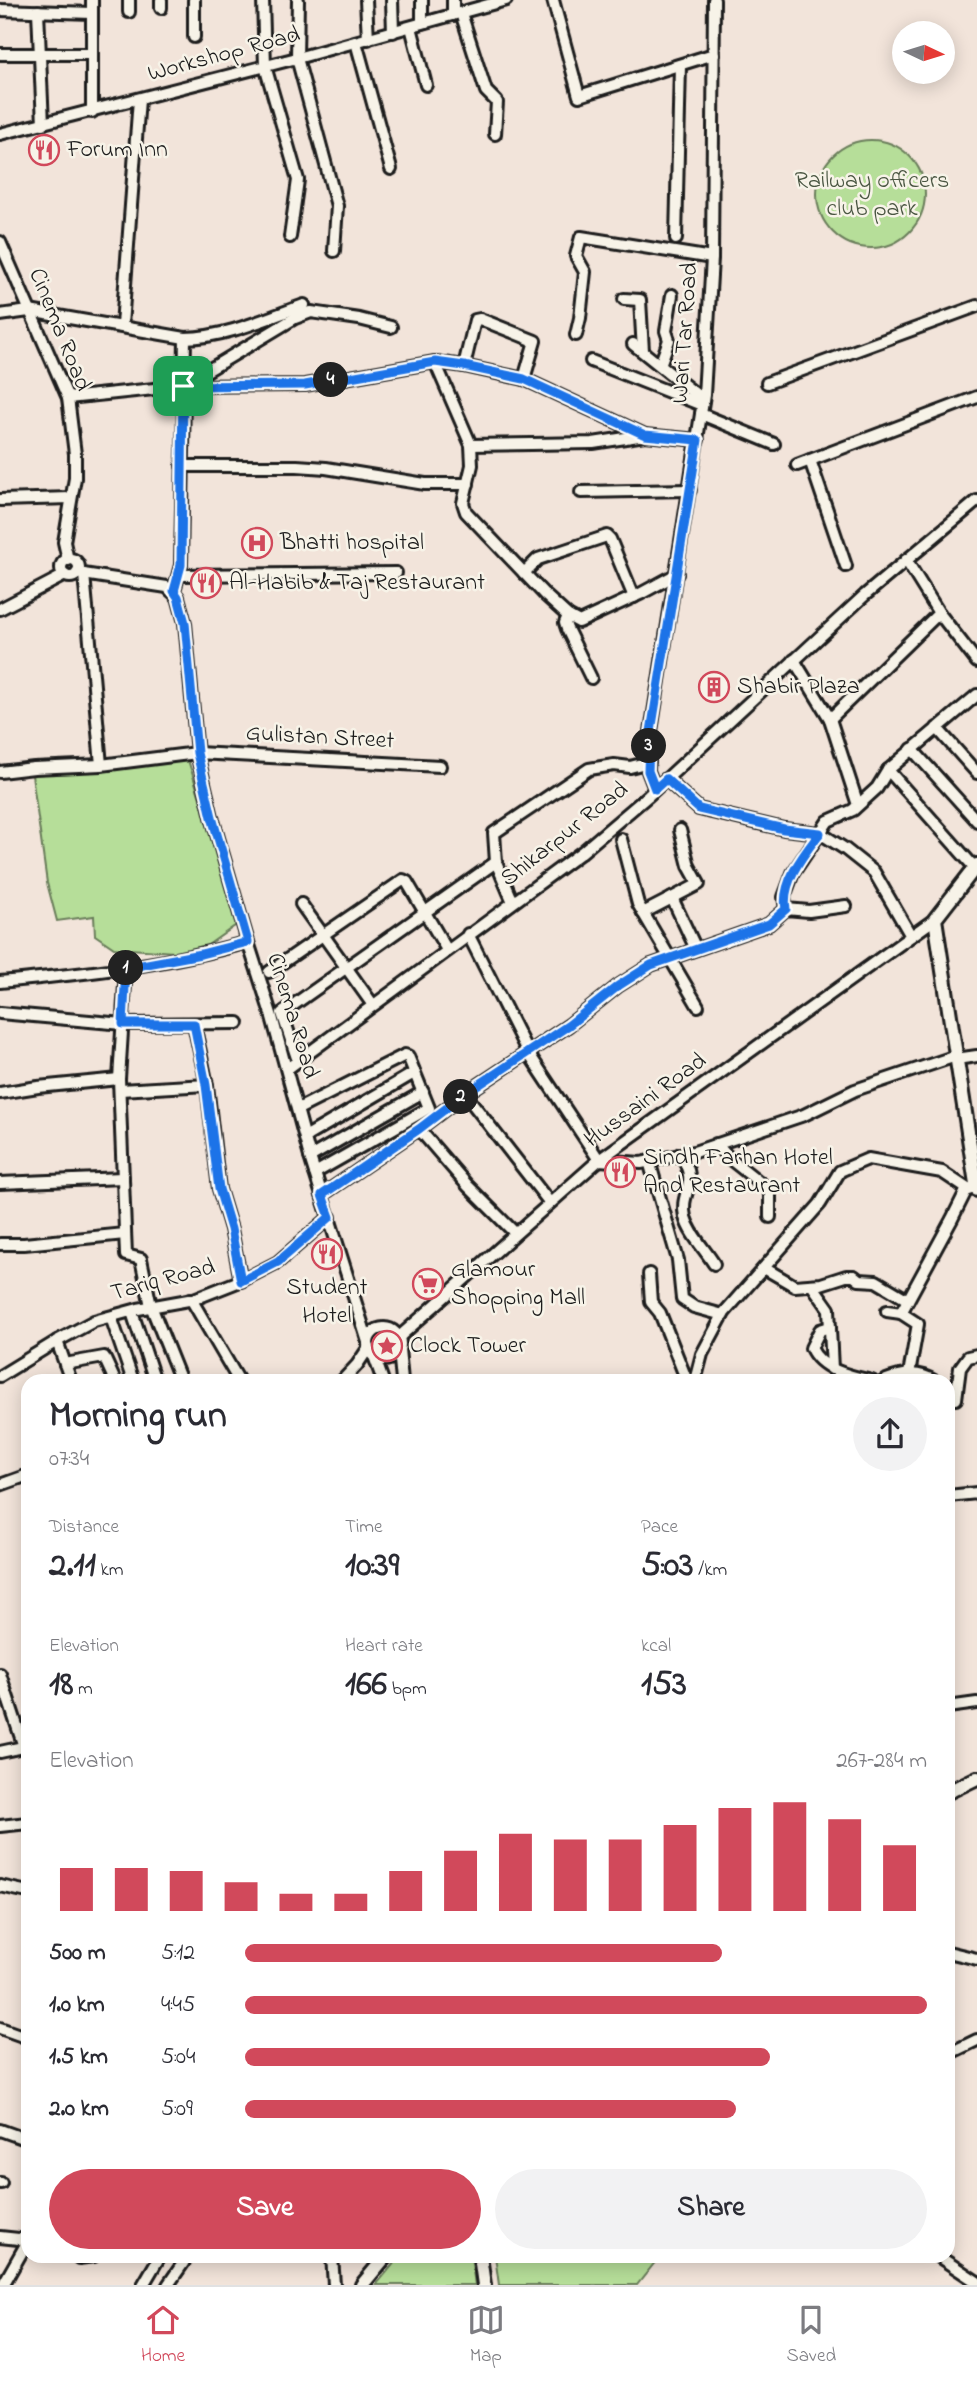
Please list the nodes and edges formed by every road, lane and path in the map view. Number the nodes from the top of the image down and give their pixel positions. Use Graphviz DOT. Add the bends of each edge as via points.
graph roads {
  1 [pos="92,0"];
  2 [pos="194,0"];
  3 [pos="263,0"];
  4 [pos="299,0"];
  5 [pos="366,0"];
  6 [pos="392,0"];
  7 [pos="422,0"];
  8 [pos="453,0"];
  9 [pos="553,0"];
  10 [pos="714,0"];
  11 [pos="501,1"];
  12 [pos="0,10"];
  13 [pos="38,11"];
  14 [pos="92,13"];
  15 [pos="457,14"];
  16 [pos="417,25"];
  17 [pos="393,32"];
  18 [pos="194,37"];
  19 [pos="368,39"];
  20 [pos="356,42"];
  21 [pos="0,54"];
  22 [pos="40,54"];
  23 [pos="91,54"];
  24 [pos="714,54"];
  25 [pos="297,58"];
  26 [pos="680,65"];
  27 [pos="265,66"];
  28 [pos="426,85"];
  29 [pos="139,99"];
  30 [pos="92,112"];
  31 [pos="43,124"];
  32 [pos="0,134"];
  33 [pos="495,134"];
  34 [pos="391,169"];
  35 [pos="290,237"];
  36 [pos="676,239"];
  37 [pos="0,242"];
  38 [pos="334,251"];
  39 [pos="712,258"];
  40 [pos="672,295"];
  41 [pos="624,299"];
  42 [pos="304,305"];
  43 [pos="977,306"];
  44 [pos="29,311"];
  45 [pos="0,314"];
  46 [pos="122,325"];
  47 [pos="391,327"];
  48 [pos="576,335"];
  49 [pos="185,338"];
  50 [pos="633,344"];
  51 [pos="643,351"];
  52 [pos="591,361"];
  53 [pos="435,362"];
  54 [pos="660,365"];
  55 [pos="464,366"];
  56 [pos="524,379"];
  57 [pos="768,383"];
  58 [pos="183,386"];
  59 [pos="977,397"];
  60 [pos="68,398"];
  61 [pos="702,406"];
  62 [pos="645,435"];
  63 [pos="698,440"];
  64 [pos="774,444"];
  65 [pos="471,445"];
  66 [pos="810,460"];
  67 [pos="797,465"];
  68 [pos="182,466"];
  69 [pos="468,484"];
  70 [pos="690,490"];
  71 [pos="581,492"];
  72 [pos="71,498"];
  73 [pos="0,500"];
  74 [pos="977,501"];
  75 [pos="68,559"];
  76 [pos="906,561"];
  77 [pos="846,566"];
  78 [pos="396,573"];
  79 [pos="524,573"];
  80 [pos="80,574"];
  81 [pos="677,574"];
  82 [pos="65,575"];
  83 [pos="180,575"];
  84 [pos="174,591"];
  85 [pos="634,597"];
  86 [pos="0,609"];
  87 [pos="939,613"];
  88 [pos="568,616"];
  89 [pos="794,660"];
  90 [pos="977,662"];
  91 [pos="591,678"];
  92 [pos="977,695"];
  93 [pos="830,719"];
  94 [pos="937,728"];
  95 [pos="912,749"];
  96 [pos="197,753"];
  97 [pos="649,762"];
  98 [pos="101,765"];
  99 [pos="440,765"];
  100 [pos="888,770"];
  101 [pos="0,772"];
  102 [pos="977,772"];
  103 [pos="666,779"];
  104 [pos="655,789"];
  105 [pos="858,805"];
  106 [pos="977,821"];
  107 [pos="680,830"];
  108 [pos="820,833"];
  109 [pos="621,839"];
  110 [pos="496,862"];
  111 [pos="976,867"];
  112 [pos="672,898"];
  113 [pos="513,902"];
  114 [pos="301,904"];
  115 [pos="846,906"];
  116 [pos="786,909"];
  117 [pos="425,912"];
  118 [pos="643,913"];
  119 [pos="935,919"];
  120 [pos="322,934"];
  121 [pos="468,934"];
  122 [pos="911,936"];
  123 [pos="248,942"];
  124 [pos="696,949"];
  125 [pos="447,950"];
  126 [pos="670,958"];
  127 [pos="126,968"];
  128 [pos="346,968"];
  129 [pos="269,972"];
  130 [pos="0,973"];
  131 [pos="0,982"];
  132 [pos="373,1005"];
  133 [pos="698,1006"];
  134 [pos="0,1013"];
  135 [pos="238,1023"];
  136 [pos="123,1024"];
  137 [pos="194,1024"];
  138 [pos="527,1051"];
  139 [pos="977,1056"];
  140 [pos="956,1058"];
  141 [pos="298,1061"];
  142 [pos="287,1069"];
  143 [pos="414,1073"];
  144 [pos="119,1085"];
  145 [pos="206,1085"];
  146 [pos="423,1091"];
  147 [pos="0,1093"];
  148 [pos="465,1094"];
  149 [pos="298,1110"];
  150 [pos="419,1129"];
  151 [pos="305,1137"];
  152 [pos="716,1144"];
  153 [pos="680,1154"];
  154 [pos="310,1157"];
  155 [pos="599,1160"];
  156 [pos="649,1161"];
  157 [pos="315,1173"];
  158 [pos="123,1178"];
  159 [pos="0,1182"];
  160 [pos="974,1188"];
  161 [pos="322,1195"];
  162 [pos="550,1203"];
  163 [pos="330,1217"];
  164 [pos="770,1217"];
  165 [pos="515,1233"];
  166 [pos="125,1234"];
  167 [pos="0,1244"];
  168 [pos="714,1264"];
  169 [pos="764,1268"];
  170 [pos="649,1274"];
  171 [pos="241,1281"];
  172 [pos="812,1285"];
  173 [pos="191,1299"];
  174 [pos="908,1300"];
  175 [pos="151,1306"];
  176 [pos="887,1311"];
  177 [pos="132,1312"];
  178 [pos="901,1313"];
  179 [pos="723,1315"];
  180 [pos="110,1317"];
  181 [pos="830,1327"];
  182 [pos="57,1341"];
  183 [pos="399,1343"];
  184 [pos="370,1348"];
  185 [pos="977,1355"];
  186 [pos="65,1364"];
  187 [pos="832,1369"];
  188 [pos="69,1374"];
  189 [pos="112,1374"];
  190 [pos="131,1374"];
  191 [pos="153,1374"];
  192 [pos="178,1374"];
  193 [pos="235,1374"];
  194 [pos="348,1374"];
  195 [pos="380,1374"];
  196 [pos="401,1374"];
  197 [pos="684,1374"];
  198 [pos="697,1374"];
  199 [pos="844,1374"];
  200 [pos="909,1374"];
  201 [pos="0,1376"];
  202 [pos="955,1378"];
  203 [pos="955,1393"];
  204 [pos="956,1399"];
  205 [pos="21,1478"];
  206 [pos="0,1485"];
  207 [pos="977,1493"];
  208 [pos="955,1495"];
  209 [pos="0,1674"];
  210 [pos="977,1703"];
  211 [pos="955,1705"];
  212 [pos="21,1732"];
  213 [pos="21,1747"];
  214 [pos="0,1752"];
  215 [pos="977,1778"];
  216 [pos="955,1789"];
  217 [pos="21,1824"];
  218 [pos="0,1826"];
  219 [pos="0,1886"];
  220 [pos="21,1890"];
  221 [pos="955,1954"];
  222 [pos="977,1959"];
  223 [pos="0,2028"];
  224 [pos="21,2036"];
  225 [pos="977,2040"];
  226 [pos="955,2051"];
  227 [pos="0,2130"];
  228 [pos="21,2138"];
  229 [pos="0,2237"];
  230 [pos="21,2240"];
  231 [pos="21,2252"];
  232 [pos="156,2263"];
  233 [pos="183,2263"];
  234 [pos="332,2263"];
  235 [pos="380,2263"];
  236 [pos="481,2263"];
  237 [pos="949,2263"];
  238 [pos="3,2280"];
  239 [pos="977,2281"];
  240 [pos="143,2285"];
  241 [pos="168,2285"];
  242 [pos="334,2285"];
  243 [pos="362,2285"];
  244 [pos="484,2285"];
  1 -- 14 [label="street"];
  2 -- 18 [label="street"];
  3 -- 27 [label="street"];
  4 -- 25 [label="street"];
  5 -- 19 [label="street"];
  6 -- 17 [label="street"];
  7 -- 16 [label="street"];
  8 -- 15 [label="street"];
  9 -- 26 [label="street" via="579,96"];
  10 -- 24 [label="street, Wari Tar Road"];
  11 -- 15 [label="street, Workshop Road"];
  12 -- 13 [label="street"];
  13 -- 14 [label="street"];
  13 -- 22 [label="street"];
  14 -- 23 [label="street"];
  15 -- 16 [label="street, Workshop Road"];
  15 -- 33 [label="street" via="486,91 497,102"];
  16 -- 17 [label="street, Workshop Road"];
  16 -- 28 [label="street"];
  17 -- 19 [label="street, Workshop Road"];
  19 -- 20 [label="street, Workshop Road"];
  20 -- 25 [label="street, Workshop Road"];
  20 -- 34 [label="street"];
  21 -- 22 [label="street"];
  22 -- 23 [label="street"];
  22 -- 31 [label="street"];
  23 -- 30 [label="street"];
  24 -- 26 [label="street"];
  24 -- 39 [label="street, Wari Tar Road"];
  25 -- 27 [label="street, Workshop Road"];
  25 -- 38 [label="street" via="337,206"];
  26 -- 36 [label="street"];
  27 -- 29 [label="street, Workshop Road"];
  27 -- 35 [label="street" via="298,180"];
  29 -- 30 [label="street, Workshop Road"];
  29 -- 46 [label="street"];
  30 -- 31 [label="street, Workshop Road"];
  31 -- 32 [label="street, Workshop Road"];
  37 -- 44 [label="street, Cinema Road"];
  39 -- 48 [label="street" via="580,237 576,256 585,272"];
  39 -- 61 [label="street, Wari Tar Road"];
  40 -- 54 [label="street" via="668,340"];
  41 -- 51 [label="street" via="640,300"];
  42 -- 49 [label="street" via="229,332"];
  43 -- 57 [label="street"];
  44 -- 45 [label="street"];
  44 -- 46 [label="street"];
  44 -- 60 [label="street, Cinema Road"];
  46 -- 49 [label="street"];
  47 -- 58 [label="street" via="311,312"];
  49 -- 58 [label="street"];
  50 -- 51 [label="street"];
  51 -- 54 [label="street"];
  52 -- 61 [label="street"];
  53 -- 55 [label="street"];
  53 -- 58 [label="street" via="305,385"];
  53 -- 65 [label="street"];
  54 -- 61 [label="street"];
  55 -- 56 [label="street"];
  55 -- 56 [label="street" via="475,320 480,318 535,341"];
  56 -- 62 [label="street"];
  58 -- 60 [label="street"];
  58 -- 68 [label="street"];
  59 -- 66 [label="street"];
  60 -- 72 [label="street, Cinema Road" via="75,454"];
  61 -- 63 [label="street, Wari Tar Road"];
  61 -- 64 [label="street"];
  62 -- 63 [label="street"];
  62 -- 65 [label="street" via="593,443"];
  63 -- 70 [label="street, Wari Tar Road"];
  65 -- 69 [label="street"];
  66 -- 67 [label="street"];
  66 -- 77 [label="street"];
  68 -- 69 [label="street" via="307,466 425,484"];
  68 -- 83 [label="street"];
  69 -- 79 [label="street" via="463,503 466,512"];
  70 -- 71 [label="street"];
  70 -- 81 [label="street, Wari Tar Road"];
  72 -- 73 [label="street"];
  72 -- 75 [label="street, Cinema Road" via="64,542"];
  74 -- 76 [label="street, Shikarpur Road"];
  75 -- 80 [label="street" via="77,564"];
  75 -- 82 [label="street" via="61,566"];
  76 -- 87 [label="street"];
  76 -- 89 [label="street, Shikarpur Road"];
  78 -- 83 [label="street"];
  79 -- 85 [label="street" via="538,559 607,536"];
  79 -- 88 [label="street"];
  80 -- 82 [label="street"];
  80 -- 84 [label="street"];
  80 -- 98 [label="street"];
  81 -- 85 [label="street"];
  81 -- 97 [label="street, Wari Tar Road"];
  82 -- 86 [label="street"];
  83 -- 84 [label="street"];
  84 -- 96 [label="street, Cinema Road" via="185,623"];
  85 -- 88 [label="street" via="579,622"];
  87 -- 90 [label="street"];
  87 -- 93 [label="street"];
  88 -- 91 [label="street" via="567,629"];
  89 -- 93 [label="street"];
  89 -- 103 [label="street, Shikarpur Road"];
  92 -- 94 [label="street"];
  93 -- 105 [label="street"];
  94 -- 95 [label="street"];
  94 -- 102 [label="street"];
  95 -- 100 [label="street"];
  95 -- 106 [label="street"];
  96 -- 98 [label="street, Gulistan Street"];
  96 -- 99 [label="street, Gulistan Street"];
  96 -- 123 [label="street, Cinema Road"];
  97 -- 104 [label="street, Wari Tar Road"];
  97 -- 110 [label="street" via="589,769 494,833"];
  98 -- 101 [label="street, Gulistan Street"];
  100 -- 105 [label="street"];
  100 -- 111 [label="street"];
  103 -- 104 [label="street, Shikarpur Road"];
  103 -- 108 [label="street" via="699,809"];
  104 -- 113 [label="street, Shikarpur Road" via="582,852"];
  105 -- 108 [label="street" via="828,821"];
  107 -- 112 [label="street" via="699,884"];
  108 -- 116 [label="street" via="793,873 784,897"];
  108 -- 122 [label="street" via="874,872"];
  109 -- 118 [label="street"];
  110 -- 113 [label="street"];
  110 -- 117 [label="street"];
  111 -- 119 [label="main road"];
  112 -- 118 [label="street"];
  112 -- 124 [label="street"];
  113 -- 121 [label="street, Shikarpur Road"];
  114 -- 120 [label="street"];
  115 -- 116 [label="street"];
  116 -- 124 [label="street" via="769,924"];
  117 -- 120 [label="street" via="403,880"];
  117 -- 125 [label="street"];
  117 -- 128 [label="street"];
  118 -- 126 [label="street"];
  119 -- 122 [label="street, Hussaini Road"];
  119 -- 140 [label="main road"];
  120 -- 128 [label="street"];
  120 -- 129 [label="street"];
  121 -- 125 [label="street, Shikarpur Road"];
  121 -- 138 [label="street"];
  122 -- 155 [label="street, Hussaini Road"];
  123 -- 127 [label="street"];
  123 -- 142 [label="street, Cinema Road"];
  124 -- 126 [label="street"];
  125 -- 132 [label="street, Shikarpur Road"];
  126 -- 133 [label="street"];
  126 -- 138 [label="street" via="618,986"];
  127 -- 131 [label="street"];
  127 -- 136 [label="street"];
  128 -- 132 [label="street"];
  128 -- 141 [label="street" via="282,1013"];
  130 -- 131 [label="street"];
  132 -- 141 [label="street, Shikarpur Road"];
  134 -- 136 [label="street"];
  135 -- 137 [label="street"];
  136 -- 137 [label="street"];
  136 -- 144 [label="street"];
  137 -- 145 [label="street"];
  138 -- 148 [label="street"];
  138 -- 155 [label="street"];
  139 -- 140 [label="street"];
  140 -- 152 [label="street" via="855,1090 804,1115"];
  140 -- 160 [label="main road"];
  141 -- 142 [label="street, Shikarpur Road"];
  142 -- 149 [label="street, Cinema Road"];
  143 -- 146 [label="street"];
  143 -- 149 [label="street" via="408,1056 401,1055"];
  143 -- 151 [label="street"];
  144 -- 145 [label="street"];
  144 -- 147 [label="street"];
  144 -- 158 [label="street"];
  145 -- 171 [label="street" via="219,1189"];
  146 -- 154 [label="street"];
  146 -- 157 [label="street" via="427,1110"];
  148 -- 150 [label="street"];
  148 -- 162 [label="street"];
  149 -- 151 [label="street, Cinema Road"];
  150 -- 161 [label="street"];
  150 -- 165 [label="street"];
  151 -- 154 [label="street, Cinema Road"];
  152 -- 153 [label="street"];
  152 -- 164 [label="street" via="768,1189"];
  153 -- 156 [label="street"];
  153 -- 168 [label="street" via="690,1172 685,1217"];
  154 -- 157 [label="street, Cinema Road"];
  155 -- 156 [label="street"];
  155 -- 162 [label="street, Hussaini Road"];
  156 -- 179 [label="street" via="678,1260 682,1299"];
  157 -- 161 [label="street, Cinema Road"];
  158 -- 159 [label="street"];
  158 -- 166 [label="street"];
  160 -- 169 [label="street" via="942,1172 868,1159 840,1171 820,1204"];
  160 -- 174 [label="street"];
  161 -- 163 [label="street, Cinema Road"];
  162 -- 165 [label="street, Hussaini Road"];
  163 -- 171 [label="street, Tariq Road" via="278,1262"];
  163 -- 184 [label="street, Cinema Road"];
  165 -- 183 [label="street, Hussaini Road"];
  166 -- 167 [label="street"];
  166 -- 175 [label="street" via="126,1255 141,1259"];
  169 -- 172 [label="street" via="795,1286"];
  169 -- 179 [label="street"];
  170 -- 197 [label="street" via="651,1302 660,1313"];
  171 -- 173 [label="street, Tariq Road"];
  172 -- 174 [label="street" via="853,1276 876,1281"];
  172 -- 181 [label="street" via="829,1309"];
  173 -- 175 [label="street, Tariq Road"];
  173 -- 193 [label="street"];
  174 -- 178 [label="street"];
  175 -- 177 [label="street, Tariq Road"];
  175 -- 192 [label="street"];
  176 -- 178 [label="street"];
  177 -- 180 [label="street, Tariq Road"];
  177 -- 191 [label="street"];
  178 -- 200 [label="street" via="918,1324"];
  179 -- 198 [label="street"];
  180 -- 182 [label="street, Tariq Road"];
  180 -- 190 [label="street"];
  181 -- 187 [label="street"];
  181 -- 187 [label="street" via="820,1330 811,1348"];
  182 -- 186 [label="street"];
  182 -- 201 [label="street, Tariq Road"];
  183 -- 184 [label="street" via="393,1357 383,1360"];
  183 -- 184 [label="street" via="392,1331 382,1329 373,1333"];
  183 -- 196 [label="street"];
  184 -- 194 [label="street"];
  184 -- 195 [label="street, Cinema Road"];
  185 -- 202 [label="street" via="968,1357"];
  186 -- 188 [label="street"];
  186 -- 189 [label="street" via="104,1357"];
  187 -- 199 [label="street"];
  203 -- 204 [label="street"];
  205 -- 206 [label="street"];
  207 -- 208 [label="street"];
  209 -- 212 [label="street"];
  210 -- 211 [label="street"];
  213 -- 214 [label="street"];
  215 -- 216 [label="main road"];
  217 -- 218 [label="street"];
  219 -- 220 [label="street"];
  221 -- 222 [label="street"];
  223 -- 224 [label="street"];
  225 -- 226 [label="street"];
  227 -- 228 [label="street"];
  229 -- 230 [label="street"];
  231 -- 238 [label="street"];
  232 -- 240 [label="street"];
  233 -- 241 [label="street"];
  234 -- 242 [label="street"];
  235 -- 243 [label="main road"];
  236 -- 244 [label="main road"];
  237 -- 239 [label="street"];
}
